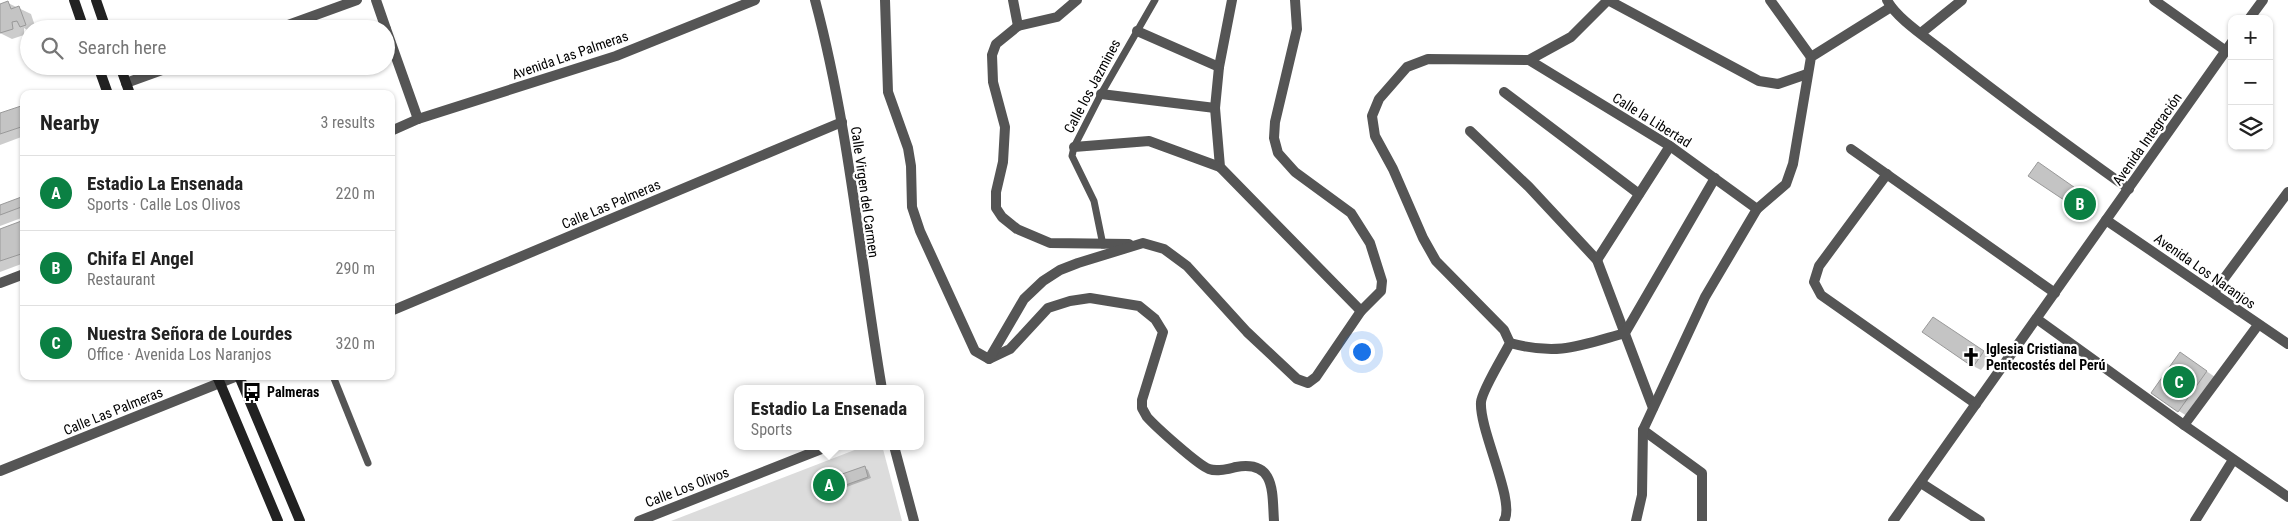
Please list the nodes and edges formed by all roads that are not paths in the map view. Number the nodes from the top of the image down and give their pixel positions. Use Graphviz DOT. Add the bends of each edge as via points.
graph roads {
  1 [pos="74,0"];
  2 [pos="96,0"];
  3 [pos="357,0"];
  4 [pos="376,0"];
  5 [pos="755,0"];
  6 [pos="815,0"];
  7 [pos="885,0"];
  8 [pos="1013,0"];
  9 [pos="1077,0"];
  10 [pos="1155,0"];
  11 [pos="1232,0"];
  12 [pos="1295,0"];
  13 [pos="1608,0"];
  14 [pos="1770,0"];
  15 [pos="1962,0"];
  16 [pos="2154,0"];
  17 [pos="2263,0"];
  18 [pos="1889,4"];
  19 [pos="2252,15"];
  20 [pos="81,20"];
  21 [pos="103,20"];
  22 [pos="302,20"];
  23 [pos="383,20"];
  24 [pos="1018,26"];
  25 [pos="1137,31"];
  26 [pos="1921,33"];
  27 [pos="2228,46"];
  28 [pos="2228,48"];
  29 [pos="395,54"];
  30 [pos="1811,57"];
  31 [pos="1529,60"];
  32 [pos="1219,67"];
  33 [pos="1807,74"];
  34 [pos="101,75"];
  35 [pos="123,75"];
  36 [pos="148,75"];
  37 [pos="126,83"];
  38 [pos="107,90"];
  39 [pos="129,90"];
  40 [pos="1504,92"];
  41 [pos="1101,94"];
  42 [pos="1215,108"];
  43 [pos="418,119"];
  44 [pos="842,122"];
  45 [pos="395,129"];
  46 [pos="1470,131"];
  47 [pos="1670,146"];
  48 [pos="1074,147"];
  49 [pos="1851,149"];
  50 [pos="1220,168"];
  51 [pos="1887,174"];
  52 [pos="1714,178"];
  53 [pos="2129,189"];
  54 [pos="2288,192"];
  55 [pos="1639,194"];
  56 [pos="1757,209"];
  57 [pos="2106,220"];
  58 [pos="1143,243"];
  59 [pos="1104,245"];
  60 [pos="1597,260"];
  61 [pos="20,276"];
  62 [pos="0,283"];
  63 [pos="2055,292"];
  64 [pos="2214,292"];
  65 [pos="395,309"];
  66 [pos="1361,311"];
  67 [pos="2037,319"];
  68 [pos="2258,324"];
  69 [pos="1625,334"];
  70 [pos="1510,343"];
  71 [pos="2288,344"];
  72 [pos="989,359"];
  73 [pos="218,380"];
  74 [pos="240,380"];
  75 [pos="335,380"];
  76 [pos="881,385"];
  77 [pos="1976,404"];
  78 [pos="1653,408"];
  79 [pos="2184,426"];
  80 [pos="1643,430"];
  81 [pos="819,450"];
  82 [pos="895,450"];
  83 [pos="2233,460"];
  84 [pos="368,463"];
  85 [pos="0,471"];
  86 [pos="1920,483"];
  87 [pos="2288,497"];
  88 [pos="278,521"];
  89 [pos="300,521"];
  90 [pos="639,521"];
  91 [pos="914,521"];
  92 [pos="1274,521"];
  93 [pos="1504,521"];
  94 [pos="1636,521"];
  95 [pos="1702,521"];
  96 [pos="1893,521"];
  97 [pos="1980,521"];
  98 [pos="2195,521"];
  1 -- 20 [label="street"];
  2 -- 21 [label="street"];
  3 -- 22 [label="street"];
  4 -- 23 [label="street"];
  5 -- 43 [label="street, Avenida Las Palmeras" via="616,56"];
  6 -- 44 [label="street, Calle Virgen del Carmen" via="830,56"];
  7 -- 72 [label="street" via="888,92 908,148 912,207 974,351"];
  8 -- 24 [label="street"];
  9 -- 24 [label="street" via="1057,17"];
  10 -- 25 [label="lane, Calle los Jazmines"];
  11 -- 32 [label="street"];
  12 -- 66 [label="street" via="1297,29 1274,138 1278,154 1294,172 1351,213 1370,243 1382,281 1381,291"];
  13 -- 31 [label="street" via="1571,37"];
  13 -- 33 [label="street" via="1759,81 1778,84"];
  14 -- 30 [label="street"];
  15 -- 26 [label="street"];
  16 -- 27 [label="street"];
  17 -- 19 [label="street"];
  18 -- 26 [label="street"];
  18 -- 30 [label="street"];
  24 -- 59 [label="street" via="996,44 992,55 993,82 1005,127 996,208 1017,229 1050,243"];
  25 -- 32 [label="street"];
  25 -- 41 [label="lane, Calle los Jazmines"];
  26 -- 53 [label="street" via="2011,104"];
  28 -- 53 [label="street, Avenida Integración"];
  29 -- 43 [label="street"];
  30 -- 33 [label="street"];
  31 -- 47 [label="street, Calle la Libertad"];
  31 -- 70 [label="street" via="1428,59 1407,66 1379,99 1372,116 1376,136 1436,261 1504,330"];
  32 -- 42 [label="street"];
  33 -- 56 [label="street" via="1793,164 1786,184"];
  34 -- 38 [label="street"];
  35 -- 37 [label="street"];
  36 -- 37 [label="street"];
  37 -- 39 [label="street"];
  40 -- 55 [label="street"];
  41 -- 42 [label="street"];
  41 -- 48 [label="lane, Calle los Jazmines"];
  42 -- 50 [label="street"];
  43 -- 45 [label="street, Avenida Las Palmeras"];
  44 -- 65 [label="street, Calle Las Palmeras"];
  44 -- 76 [label="street, Calle Virgen del Carmen"];
  46 -- 60 [label="street" via="1529,187"];
  47 -- 52 [label="street, Calle la Libertad"];
  47 -- 55 [label="street"];
  48 -- 50 [label="street" via="1149,141"];
  48 -- 59 [label="lane, Calle los Jazmines" via="1072,156 1094,201"];
  49 -- 51 [label="street"];
  50 -- 66 [label="street"];
  51 -- 63 [label="street"];
  51 -- 77 [label="street" via="1819,266 1814,282 1821,295"];
  52 -- 56 [label="street, Calle la Libertad"];
  52 -- 69 [label="street"];
  53 -- 57 [label="street, Avenida Integración"];
  54 -- 64 [label="street"];
  55 -- 60 [label="street"];
  56 -- 78 [label="street" via="1705,297"];
  57 -- 63 [label="street, Avenida Integración"];
  57 -- 64 [label="street, Avenida Los Naranjos"];
  58 -- 59 [label="street"];
  58 -- 66 [label="street" via="1164,249 1187,266 1247,332 1297,380 1308,383 1316,377"];
  58 -- 72 [label="street" via="1078,263 1043,281 1024,299"];
  60 -- 69 [label="street"];
  61 -- 62 [label="street"];
  63 -- 67 [label="street, Avenida Integración"];
  64 -- 68 [label="street, Avenida Los Naranjos"];
  67 -- 77 [label="street, Avenida Integración"];
  67 -- 79 [label="street"];
  68 -- 71 [label="street, Avenida Los Naranjos"];
  68 -- 79 [label="street"];
  69 -- 70 [label="street" via="1565,350 1532,349"];
  69 -- 78 [label="street"];
  70 -- 93 [label="street" via="1481,399 1483,426 1506,504"];
  72 -- 92 [label="street" via="1010,349 1048,308 1090,298 1138,306 1155,319 1163,332 1142,400 1147,417 1209,469 1244,466 1261,469 1272,486"];
  73 -- 85 [label="street, Calle Las Palmeras"];
  73 -- 88 [label="street"];
  74 -- 89 [label="street"];
  75 -- 84 [label="lane"];
  77 -- 86 [label="street, Avenida Integración"];
  78 -- 80 [label="street"];
  79 -- 83 [label="street"];
  80 -- 94 [label="street" via="1642,495"];
  80 -- 95 [label="street" via="1702,473"];
  81 -- 90 [label="street, Calle Los Olivos"];
  82 -- 91 [label="street"];
  83 -- 87 [label="street"];
  83 -- 98 [label="street"];
  86 -- 96 [label="street, Avenida Integración"];
  86 -- 97 [label="street"];
}
